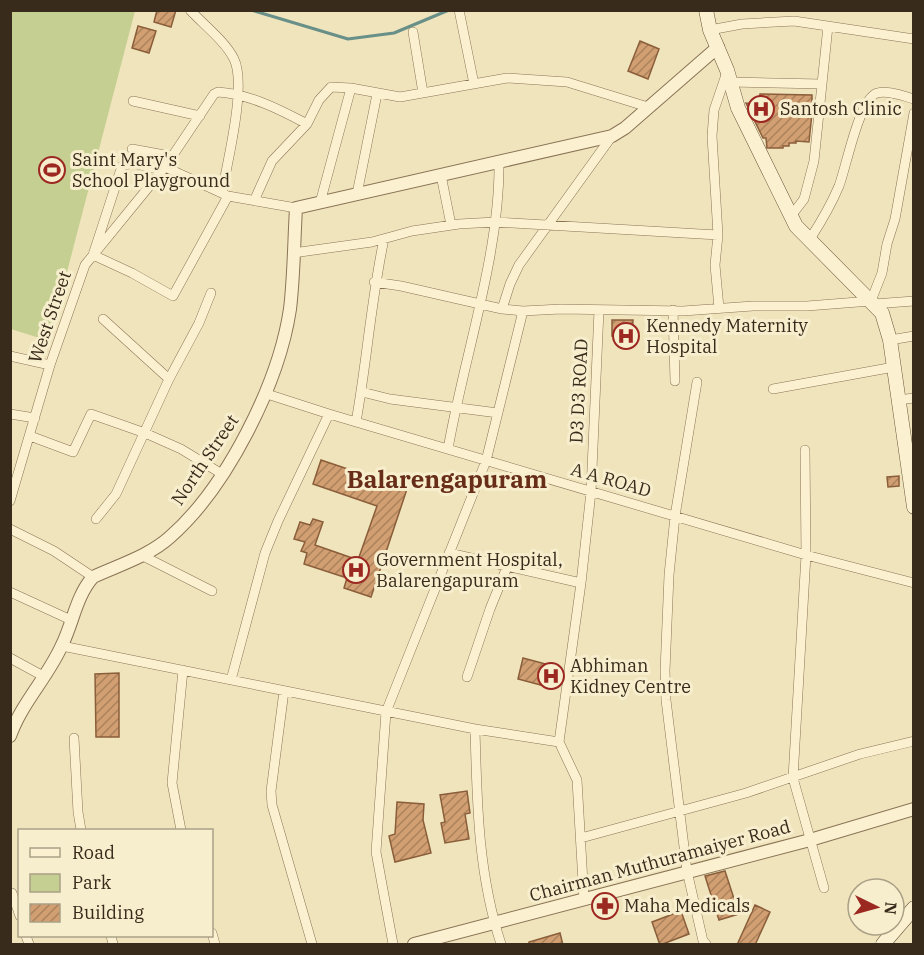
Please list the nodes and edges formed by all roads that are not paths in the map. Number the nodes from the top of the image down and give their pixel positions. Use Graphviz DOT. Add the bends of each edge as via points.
graph roads {
  1 [pos="190,10"];
  2 [pos="459,10"];
  3 [pos="706,10"];
  4 [pos="828,26"];
  5 [pos="710,30"];
  6 [pos="413,32"];
  7 [pos="914,39"];
  8 [pos="718,47"];
  9 [pos="729,76"];
  10 [pos="474,84"];
  11 [pos="822,84"];
  12 [pos="351,88"];
  13 [pos="377,93"];
  14 [pos="423,93"];
  15 [pos="238,95"];
  16 [pos="914,99"];
  17 [pos="133,101"];
  18 [pos="648,107"];
  19 [pos="914,113"];
  20 [pos="200,116"];
  21 [pos="307,124"];
  22 [pos="612,136"];
  23 [pos="132,149"];
  24 [pos="170,156"];
  25 [pos="499,162"];
  26 [pos="163,169"];
  27 [pos="441,175"];
  28 [pos="225,194"];
  29 [pos="357,194"];
  30 [pos="254,201"];
  31 [pos="320,203"];
  32 [pos="296,208"];
  33 [pos="791,216"];
  34 [pos="495,222"];
  35 [pos="548,224"];
  36 [pos="451,225"];
  37 [pos="718,235"];
  38 [pos="384,239"];
  39 [pos="810,239"];
  40 [pos="293,253"];
  41 [pos="93,255"];
  42 [pos="374,282"];
  43 [pos="211,293"];
  44 [pos="914,301"];
  45 [pos="873,302"];
  46 [pos="479,303"];
  47 [pos="719,308"];
  48 [pos="502,309"];
  49 [pos="599,310"];
  50 [pos="673,310"];
  51 [pos="524,311"];
  52 [pos="103,319"];
  53 [pos="914,336"];
  54 [pos="890,340"];
  55 [pos="10,356"];
  56 [pos="50,365"];
  57 [pos="894,367"];
  58 [pos="170,379"];
  59 [pos="675,381"];
  60 [pos="697,382"];
  61 [pos="773,389"];
  62 [pos="362,392"];
  63 [pos="267,394"];
  64 [pos="914,398"];
  65 [pos="898,400"];
  66 [pos="455,407"];
  67 [pos="498,413"];
  68 [pos="10,414"];
  69 [pos="329,414"];
  70 [pos="35,418"];
  71 [pos="357,422"];
  72 [pos="145,433"];
  73 [pos="30,436"];
  74 [pos="910,446"];
  75 [pos="448,449"];
  76 [pos="805,450"];
  77 [pos="486,461"];
  78 [pos="15,472"];
  79 [pos="222,474"];
  80 [pos="912,478"];
  81 [pos="591,492"];
  82 [pos="10,501"];
  83 [pos="914,507"];
  84 [pos="675,516"];
  85 [pos="96,519"];
  86 [pos="10,529"];
  87 [pos="449,553"];
  88 [pos="141,555"];
  89 [pos="806,555"];
  90 [pos="507,567"];
  91 [pos="93,577"];
  92 [pos="581,583"];
  93 [pos="914,583"];
  94 [pos="212,591"];
  95 [pos="10,592"];
  96 [pos="71,620"];
  97 [pos="62,646"];
  98 [pos="10,658"];
  99 [pos="183,670"];
  100 [pos="44,676"];
  101 [pos="467,677"];
  102 [pos="231,680"];
  103 [pos="284,691"];
  104 [pos="386,712"];
  105 [pos="475,729"];
  106 [pos="10,736"];
  107 [pos="74,738"];
  108 [pos="914,741"];
  109 [pos="560,742"];
  110 [pos="793,778"];
  111 [pos="914,809"];
  112 [pos="680,811"];
  113 [pos="81,829"];
  114 [pos="181,829"];
  115 [pos="581,838"];
  116 [pos="810,840"];
  117 [pos="687,872"];
  118 [pos="824,888"];
  119 [pos="12,893"];
  120 [pos="584,900"];
  121 [pos="914,908"];
  122 [pos="18,910"];
  123 [pos="494,923"];
  124 [pos="437,942"];
  125 [pos="312,945"];
  126 [pos="393,945"];
  127 [pos="414,945"];
  128 [pos="501,945"];
  129 [pos="706,945"];
  130 [pos="883,945"];
  1 -- 15 [label="street" via="231,54 237,70"];
  2 -- 10 [label="street"];
  3 -- 5 [label="main road"];
  4 -- 5 [label="street" via="794,21"];
  4 -- 7 [label="street"];
  4 -- 11 [label="street"];
  5 -- 8 [label="main road"];
  6 -- 14 [label="street"];
  8 -- 9 [label="main road"];
  8 -- 18 [label="street"];
  9 -- 11 [label="street"];
  9 -- 33 [label="main road" via="738,108"];
  9 -- 37 [label="street" via="714,110"];
  10 -- 14 [label="street"];
  10 -- 18 [label="street" via="507,78 567,82"];
  11 -- 33 [label="street" via="814,161 804,199"];
  12 -- 13 [label="street"];
  12 -- 21 [label="street" via="331,87"];
  12 -- 31 [label="street"];
  13 -- 14 [label="street" via="400,97"];
  13 -- 29 [label="street"];
  15 -- 20 [label="street, West Street" via="214,94"];
  15 -- 21 [label="street" via="280,109"];
  15 -- 28 [label="street"];
  16 -- 39 [label="street" via="886,93 868,99 840,184"];
  17 -- 20 [label="street"];
  18 -- 22 [label="street"];
  19 -- 45 [label="street" via="895,219"];
  20 -- 24 [label="street, West Street"];
  21 -- 30 [label="street" via="272,161"];
  22 -- 25 [label="street"];
  22 -- 35 [label="street"];
  23 -- 24 [label="street"];
  24 -- 26 [label="street, West Street"];
  25 -- 27 [label="street"];
  25 -- 34 [label="street"];
  26 -- 28 [label="street"];
  26 -- 41 [label="street, West Street"];
  26 -- 41 [label="street" via="132,163 122,166"];
  27 -- 29 [label="street"];
  27 -- 36 [label="street"];
  28 -- 30 [label="street"];
  28 -- 41 [label="street" via="173,296"];
  29 -- 31 [label="street"];
  30 -- 32 [label="street"];
  31 -- 32 [label="street"];
  32 -- 40 [label="street, North Street"];
  33 -- 39 [label="main road"];
  34 -- 35 [label="street"];
  34 -- 36 [label="street"];
  34 -- 46 [label="street"];
  35 -- 37 [label="street"];
  35 -- 48 [label="street" via="519,265"];
  36 -- 38 [label="street"];
  37 -- 47 [label="street"];
  38 -- 40 [label="street"];
  38 -- 42 [label="street"];
  39 -- 45 [label="main road"];
  40 -- 63 [label="street, North Street" via="290,309"];
  41 -- 56 [label="street, West Street" via="85,265"];
  42 -- 46 [label="street"];
  42 -- 62 [label="street"];
  43 -- 58 [label="street"];
  44 -- 45 [label="street"];
  45 -- 47 [label="street"];
  45 -- 54 [label="main road" via="882,313"];
  46 -- 48 [label="street"];
  46 -- 66 [label="street"];
  47 -- 50 [label="street"];
  48 -- 51 [label="street"];
  49 -- 50 [label="street"];
  49 -- 51 [label="street"];
  49 -- 81 [label="street, D3 D3 ROAD"];
  50 -- 59 [label="street"];
  51 -- 67 [label="street"];
  52 -- 58 [label="street"];
  53 -- 54 [label="street"];
  54 -- 57 [label="main road"];
  55 -- 56 [label="street"];
  56 -- 70 [label="street, West Street"];
  57 -- 61 [label="street"];
  57 -- 65 [label="main road"];
  58 -- 72 [label="street"];
  60 -- 84 [label="street"];
  62 -- 66 [label="street"];
  62 -- 71 [label="street"];
  63 -- 69 [label="street, A A ROAD"];
  63 -- 79 [label="street, North Street"];
  64 -- 65 [label="street"];
  65 -- 74 [label="main road"];
  66 -- 67 [label="street"];
  66 -- 75 [label="street"];
  67 -- 77 [label="street"];
  68 -- 70 [label="street"];
  69 -- 71 [label="street, A A ROAD"];
  69 -- 102 [label="street" via="265,553"];
  70 -- 73 [label="street, West Street"];
  71 -- 75 [label="street, A A ROAD"];
  72 -- 73 [label="street" via="91,414 74,452"];
  72 -- 79 [label="street"];
  72 -- 85 [label="street" via="116,494"];
  73 -- 78 [label="street, West Street"];
  74 -- 80 [label="main road"];
  75 -- 77 [label="street, A A ROAD"];
  76 -- 89 [label="street"];
  77 -- 81 [label="street, A A ROAD"];
  77 -- 87 [label="street"];
  78 -- 82 [label="street, West Street"];
  79 -- 88 [label="street, North Street" via="199,508 170,537"];
  80 -- 83 [label="main road"];
  81 -- 84 [label="street, A A ROAD"];
  81 -- 92 [label="street, D3 D3 ROAD"];
  84 -- 89 [label="street, A A ROAD"];
  84 -- 112 [label="street" via="665,670"];
  86 -- 91 [label="street"];
  87 -- 90 [label="street"];
  87 -- 104 [label="street"];
  88 -- 91 [label="street, North Street"];
  88 -- 94 [label="street"];
  89 -- 93 [label="street, A A ROAD"];
  89 -- 110 [label="street"];
  90 -- 92 [label="street"];
  90 -- 101 [label="street"];
  91 -- 96 [label="street"];
  92 -- 109 [label="street, D3 D3 ROAD"];
  95 -- 96 [label="street"];
  96 -- 97 [label="street"];
  97 -- 99 [label="street"];
  97 -- 100 [label="street"];
  98 -- 100 [label="street"];
  99 -- 102 [label="street"];
  99 -- 114 [label="street" via="171,783"];
  100 -- 106 [label="street"];
  102 -- 103 [label="street"];
  103 -- 104 [label="street"];
  103 -- 125 [label="street" via="272,805"];
  104 -- 105 [label="street"];
  104 -- 126 [label="street" via="376,852"];
  105 -- 109 [label="street"];
  105 -- 123 [label="street" via="480,848"];
  107 -- 113 [label="street"];
  108 -- 110 [label="street" via="860,754"];
  109 -- 115 [label="street" via="577,780"];
  110 -- 112 [label="street"];
  110 -- 116 [label="street"];
  111 -- 116 [label="street, Chairman Muthuramaiyer Road"];
  112 -- 115 [label="street"];
  112 -- 117 [label="street"];
  115 -- 120 [label="street"];
  116 -- 117 [label="street, Chairman Muthuramaiyer Road"];
  116 -- 118 [label="street"];
  117 -- 120 [label="street, Chairman Muthuramaiyer Road"];
  117 -- 129 [label="street"];
  119 -- 122 [label="street"];
  120 -- 123 [label="street, Chairman Muthuramaiyer Road"];
  121 -- 130 [label="main road"];
  123 -- 124 [label="street, Chairman Muthuramaiyer Road"];
  123 -- 128 [label="street"];
  124 -- 127 [label="street, Chairman Muthuramaiyer Road"];
}
